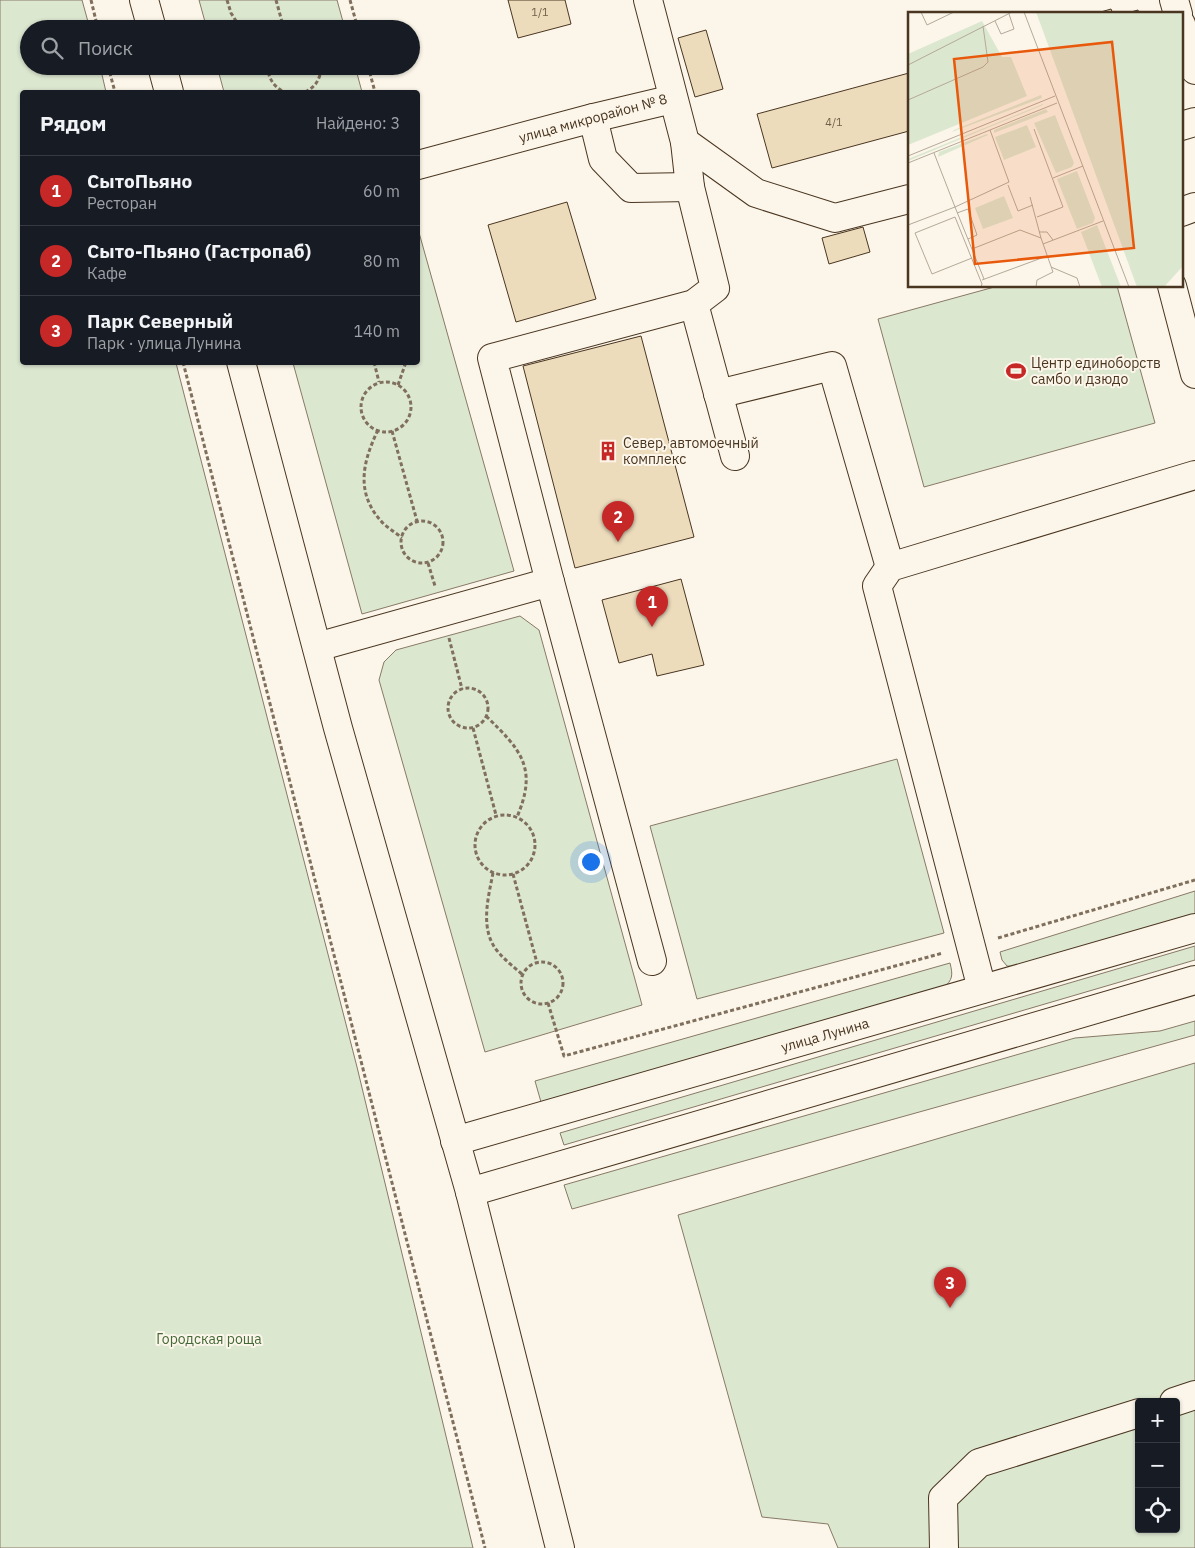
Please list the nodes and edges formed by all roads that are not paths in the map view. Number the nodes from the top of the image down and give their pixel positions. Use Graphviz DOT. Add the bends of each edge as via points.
graph roads {
  1 [pos="144,0"];
  2 [pos="656,2"];
  3 [pos="150,20"];
  4 [pos="1182,27"];
  5 [pos="1195,70"];
  6 [pos="164,75"];
  7 [pos="168,90"];
  8 [pos="673,99"];
  9 [pos="593,118"];
  10 [pos="1195,122"];
  11 [pos="1182,126"];
  12 [pos="685,142"];
  13 [pos="420,164"];
  14 [pos="690,187"];
  15 [pos="908,199"];
  16 [pos="1195,207"];
  17 [pos="1182,212"];
  18 [pos="1173,288"];
  19 [pos="694,304"];
  20 [pos="242,365"];
  21 [pos="1195,374"];
  22 [pos="718,394"];
  23 [pos="735,456"];
  24 [pos="1195,476"];
  25 [pos="890,566"];
  26 [pos="550,582"];
  27 [pos="316,647"];
  28 [pos="1195,928"];
  29 [pos="652,961"];
  30 [pos="1195,980"];
  31 [pos="982,989"];
  32 [pos="455,1141"];
  33 [pos="470,1192"];
  34 [pos="1195,1395"];
  35 [pos="1180,1400"];
  36 [pos="1135,1414"];
  37 [pos="560,1548"];
  38 [pos="944,1548"];
  1 -- 3 [label="street"];
  2 -- 8 [label="street, улица микрорайон № 8"];
  4 -- 5 [label="street"];
  6 -- 7 [label="street"];
  8 -- 9 [label="street, улица микрорайон № 8"];
  8 -- 12 [label="street"];
  9 -- 13 [label="street, улица микрорайон № 8"];
  9 -- 14 [label="street" via="603,159 631,188"];
  10 -- 11 [label="street"];
  12 -- 14 [label="street"];
  12 -- 15 [label="street" via="756,193 835,218"];
  14 -- 19 [label="street" via="715,288"];
  16 -- 17 [label="street"];
  18 -- 21 [label="street"];
  19 -- 22 [label="street"];
  19 -- 26 [label="street" via="492,358"];
  20 -- 27 [label="street"];
  22 -- 23 [label="street"];
  22 -- 25 [label="street" via="832,366"];
  24 -- 25 [label="street"];
  25 -- 31 [label="street" via="877,586"];
  26 -- 27 [label="street"];
  26 -- 29 [label="street"];
  27 -- 32 [label="street"];
  28 -- 31 [label="street, улица Лунина"];
  30 -- 33 [label="street"];
  31 -- 32 [label="street, улица Лунина"];
  32 -- 33 [label="street"];
  33 -- 37 [label="street"];
  34 -- 35 [label="street"];
  36 -- 38 [label="street" via="979,1463 943,1498"];
}
